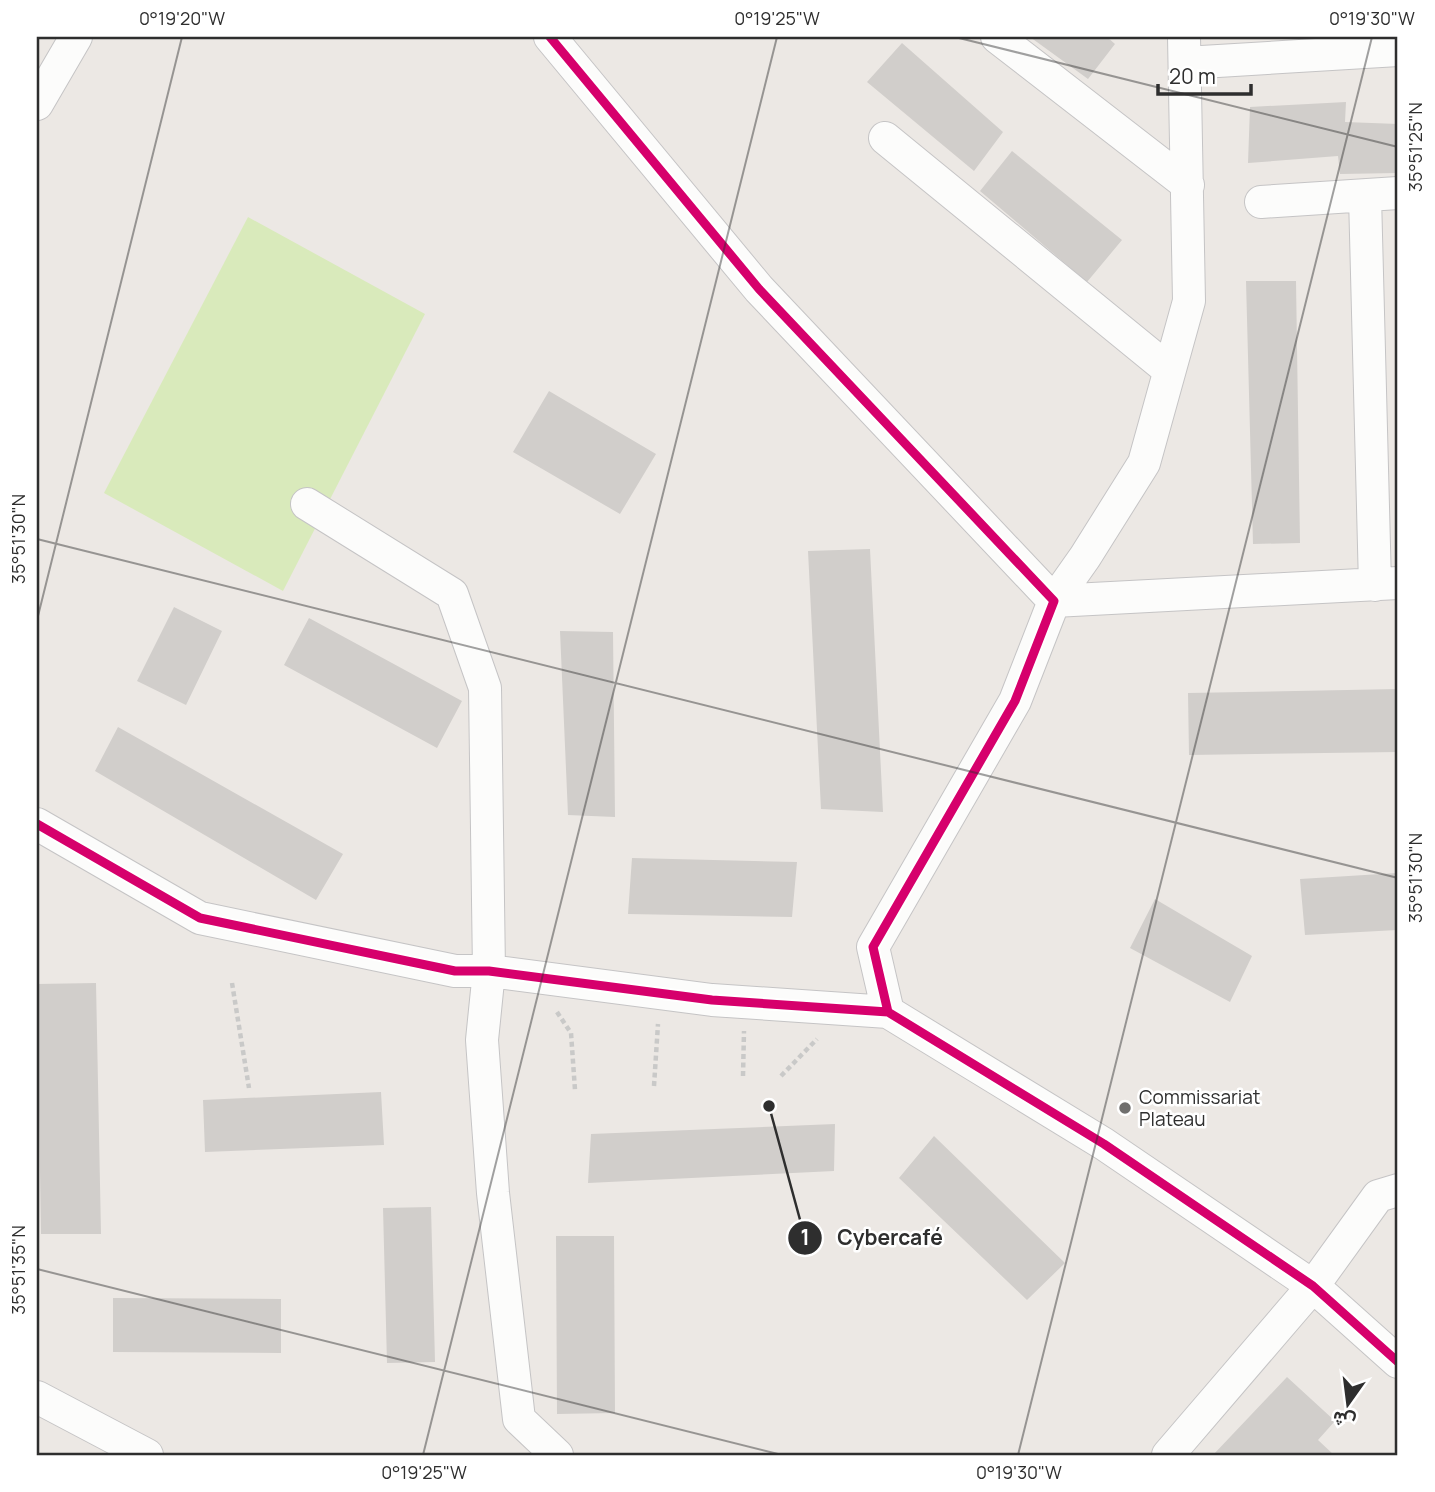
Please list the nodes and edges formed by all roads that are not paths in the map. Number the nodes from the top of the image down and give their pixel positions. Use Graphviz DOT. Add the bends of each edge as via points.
graph roads {
  1 [pos="76,37"];
  2 [pos="550,37"];
  3 [pos="997,37"];
  4 [pos="1184,50"];
  5 [pos="1398,50"];
  6 [pos="37,104"];
  7 [pos="885,138"];
  8 [pos="1188,185"];
  9 [pos="1398,193"];
  10 [pos="1365,196"];
  11 [pos="1261,202"];
  12 [pos="1169,370"];
  13 [pos="307,504"];
  14 [pos="1387,584"];
  15 [pos="1054,601"];
  16 [pos="37,824"];
  17 [pos="489,971"];
  18 [pos="888,1012"];
  19 [pos="1398,1191"];
  20 [pos="1313,1286"];
  21 [pos="1398,1362"];
  22 [pos="37,1397"];
  23 [pos="147,1455"];
  24 [pos="556,1455"];
  25 [pos="1168,1455"];
  1 -- 6 [label="street"];
  2 -- 15 [label="street" via="760,289"];
  3 -- 8 [label="street"];
  4 -- 5 [label="street"];
  4 -- 8 [label="street"];
  7 -- 12 [label="street"];
  8 -- 12 [label="street" via="1189,301"];
  9 -- 10 [label="street"];
  10 -- 11 [label="street"];
  10 -- 14 [label="street"];
  12 -- 15 [label="street" via="1144,463"];
  13 -- 17 [label="street" via="452,594 485,688"];
  14 -- 15 [label="street"];
  15 -- 18 [label="street" via="1015,701 873,947"];
  16 -- 17 [label="street" via="200,918 456,971"];
  17 -- 18 [label="street" via="748,1003"];
  17 -- 24 [label="street" via="483,1054 493,1193 519,1419"];
  18 -- 20 [label="street" via="1104,1144"];
  19 -- 20 [label="street" via="1378,1196"];
  20 -- 21 [label="street"];
  20 -- 25 [label="street"];
  22 -- 23 [label="street"];
}
